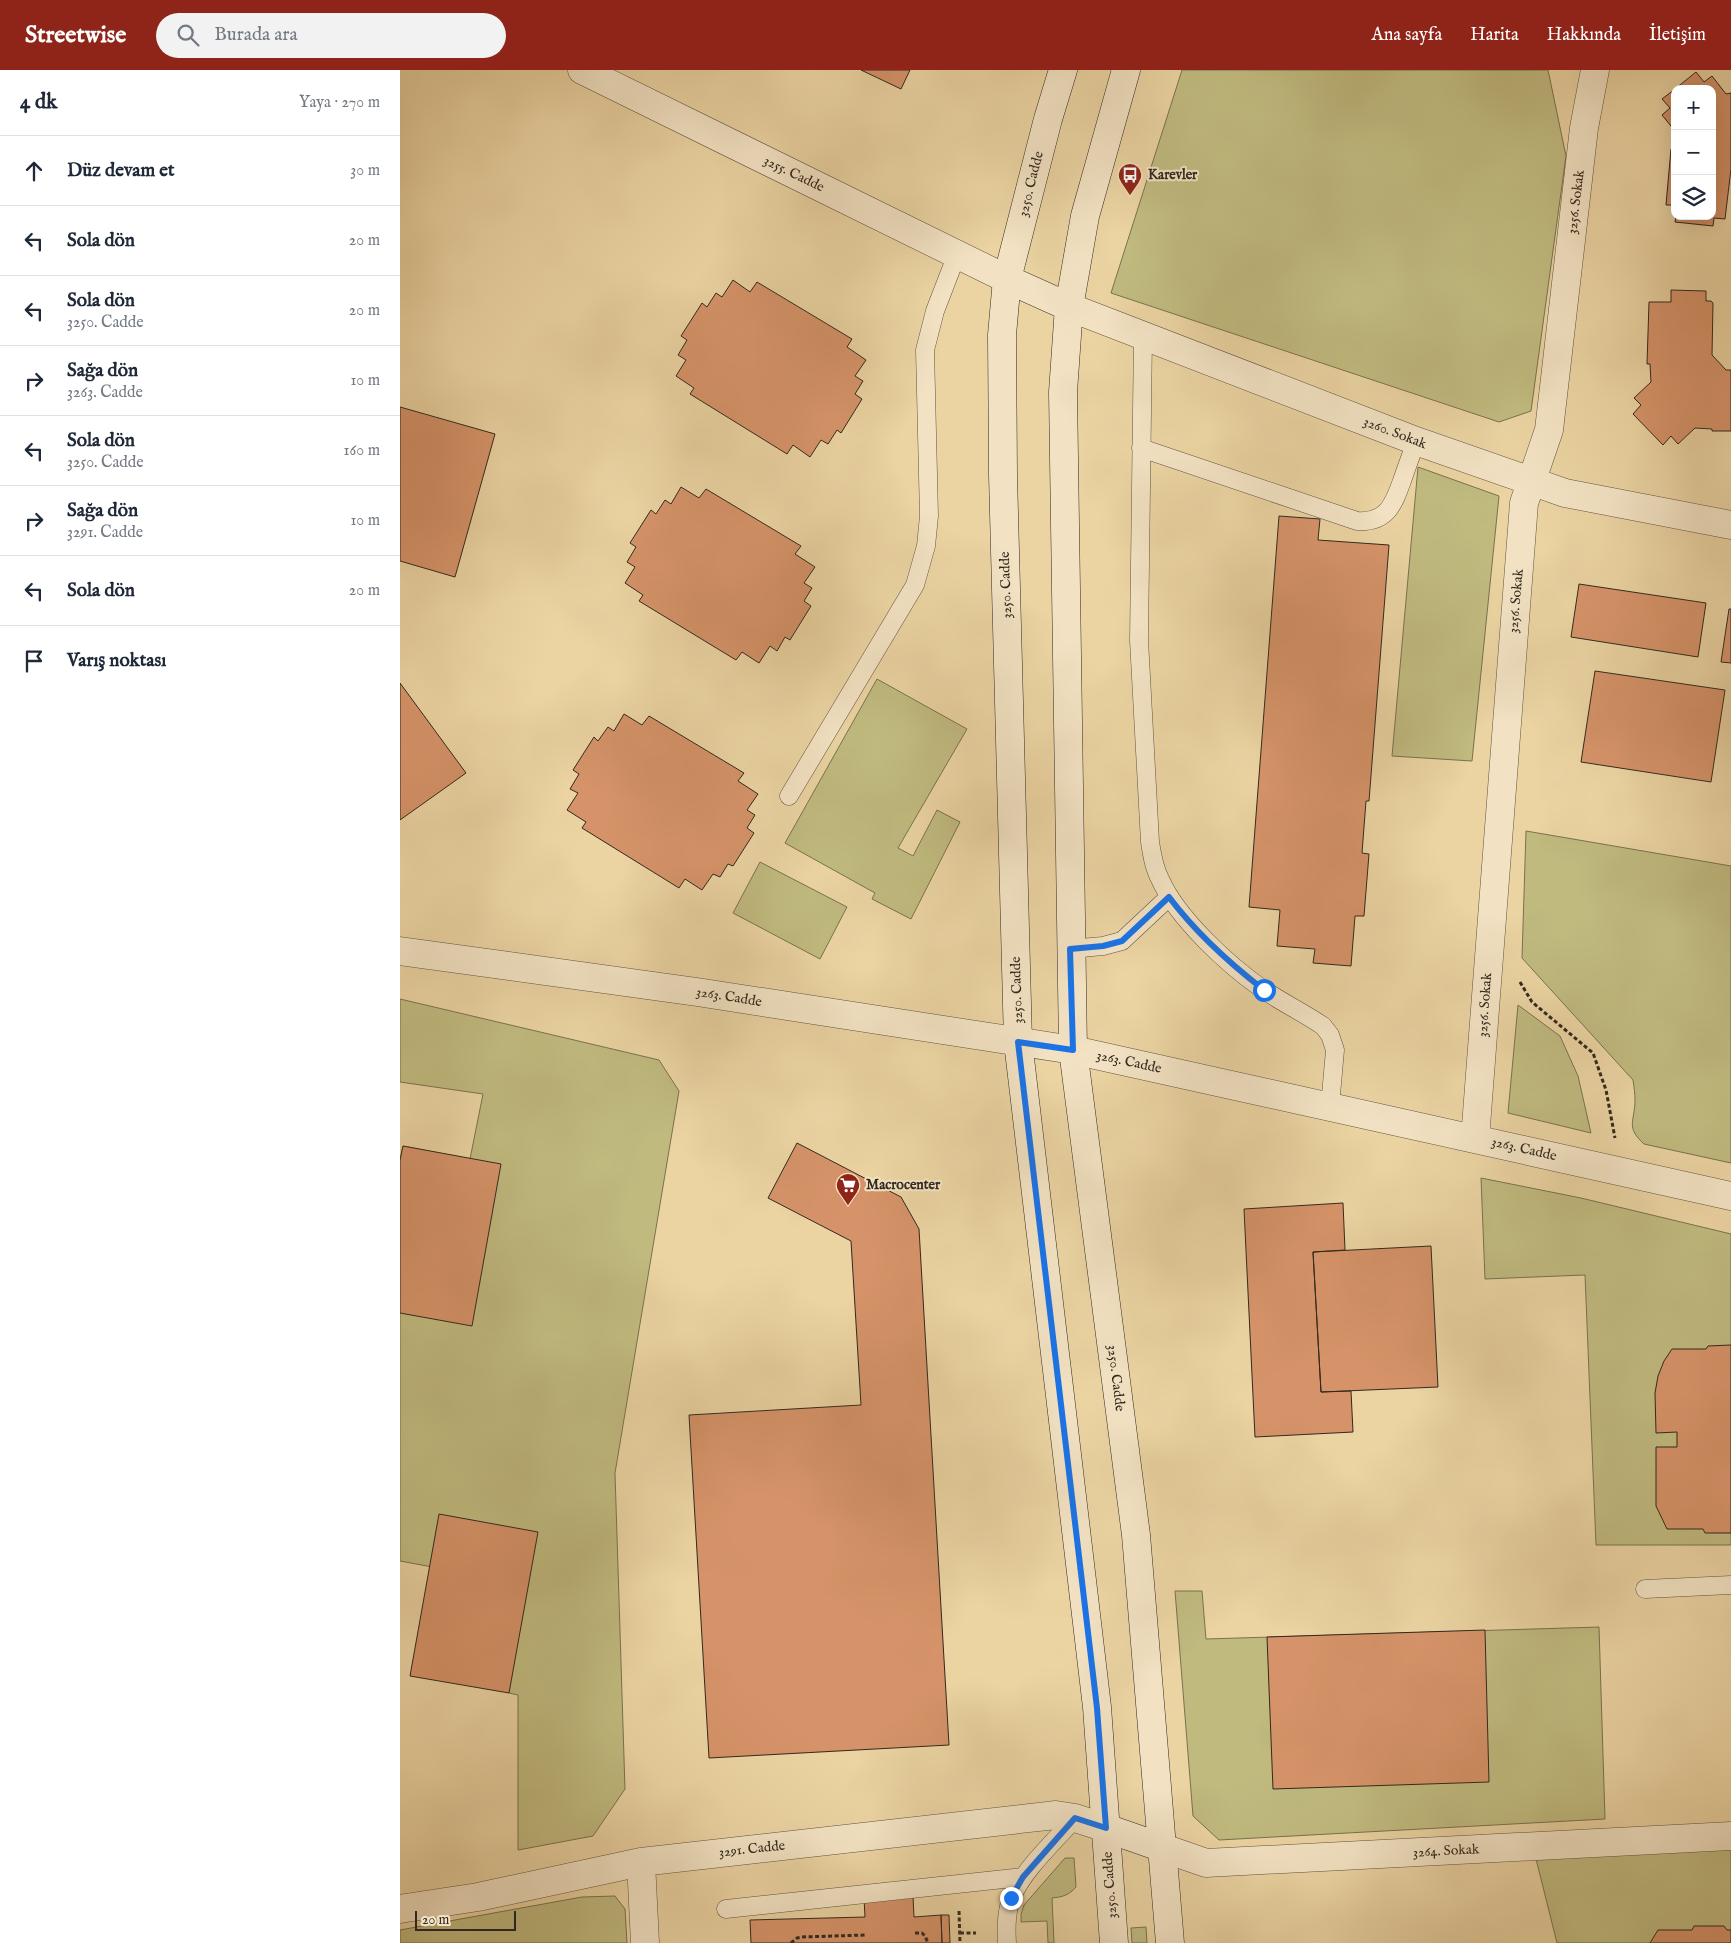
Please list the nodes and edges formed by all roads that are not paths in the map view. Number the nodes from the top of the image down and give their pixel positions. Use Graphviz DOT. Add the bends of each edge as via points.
graph roads {
  1 [pos="582,70"];
  2 [pos="1063,70"];
  3 [pos="1126,70"];
  4 [pos="1595,70"];
  5 [pos="957,254"];
  6 [pos="1007,278"];
  7 [pos="1069,307"];
  8 [pos="1143,336"];
  9 [pos="1416,441"];
  10 [pos="1142,448"];
  11 [pos="1531,480"];
  12 [pos="1731,525"];
  13 [pos="789,796"];
  14 [pos="1169,897"];
  15 [pos="1070,949"];
  16 [pos="400,951"];
  17 [pos="1018,1042"];
  18 [pos="1073,1050"];
  19 [pos="1330,1106"];
  20 [pos="1476,1138"];
  21 [pos="1731,1196"];
  22 [pos="1731,1585"];
  23 [pos="1645,1589"];
  24 [pos="1075,1818"];
  25 [pos="1106,1828"];
  26 [pos="1731,1836"];
  27 [pos="1163,1848"];
  28 [pos="641,1862"];
  29 [pos="1023,1877"];
  30 [pos="726,1909"];
  31 [pos="400,1910"];
  32 [pos="645,1943"];
  33 [pos="1007,1943"];
  34 [pos="1114,1943"];
  35 [pos="1170,1943"];
  1 -- 5 [label="street, 3255. Cadde"];
  2 -- 6 [label="street, 3250. Cadde"];
  3 -- 7 [label="street, 3250. Cadde" via="1085,216"];
  4 -- 11 [label="street, 3256. Sokak" via="1584,128 1549,430"];
  5 -- 6 [label="street, 3255. Cadde"];
  5 -- 13 [label="lane" via="935,311 925,350 929,516 926,546 915,585"];
  6 -- 7 [label="street, 3255. Cadde"];
  6 -- 17 [label="street, 3250. Cadde" via="1002,335 1002,475"];
  7 -- 8 [label="street, 3260. Sokak"];
  7 -- 15 [label="street, 3250. Cadde" via="1063,392"];
  8 -- 9 [label="street, 3260. Sokak"];
  8 -- 10 [label="lane"];
  9 -- 10 [label="lane" via="1394,503 1386,512 1367,522"];
  9 -- 11 [label="street, 3260. Sokak"];
  10 -- 14 [label="lane" via="1139,640 1150,842 1153,861"];
  11 -- 12 [label="street, 3260. Sokak" via="1565,493"];
  11 -- 20 [label="street, 3256. Sokak" via="1523,513"];
  14 -- 15 [label="lane" via="1122,941"];
  14 -- 19 [label="lane" via="1226,960 1264,990 1318,1023 1330,1035 1335,1050"];
  15 -- 18 [label="street, 3250. Cadde"];
  16 -- 17 [label="street, 3263. Cadde" via="697,992"];
  17 -- 18 [label="street, 3263. Cadde"];
  17 -- 25 [label="street, 3250. Cadde" via="1097,1708"];
  18 -- 19 [label="street, 3263. Cadde"];
  18 -- 27 [label="street, 3250. Cadde" via="1136,1535"];
  19 -- 20 [label="street, 3263. Cadde"];
  20 -- 21 [label="street, 3263. Cadde"];
  22 -- 23 [label="lane"];
  24 -- 25 [label="street, 3291. Cadde"];
  24 -- 28 [label="street, 3291. Cadde" via="1056,1815"];
  24 -- 29 [label="lane"];
  25 -- 27 [label="street, 3264. Sokak"];
  25 -- 34 [label="street, 3250. Cadde"];
  26 -- 27 [label="street, 3264. Sokak" via="1206,1863"];
  27 -- 35 [label="street, 3250. Cadde"];
  28 -- 31 [label="street, 3291. Cadde"];
  28 -- 32 [label="street"];
  29 -- 30 [label="lane"];
  29 -- 33 [label="lane" via="1011,1898"];
}
